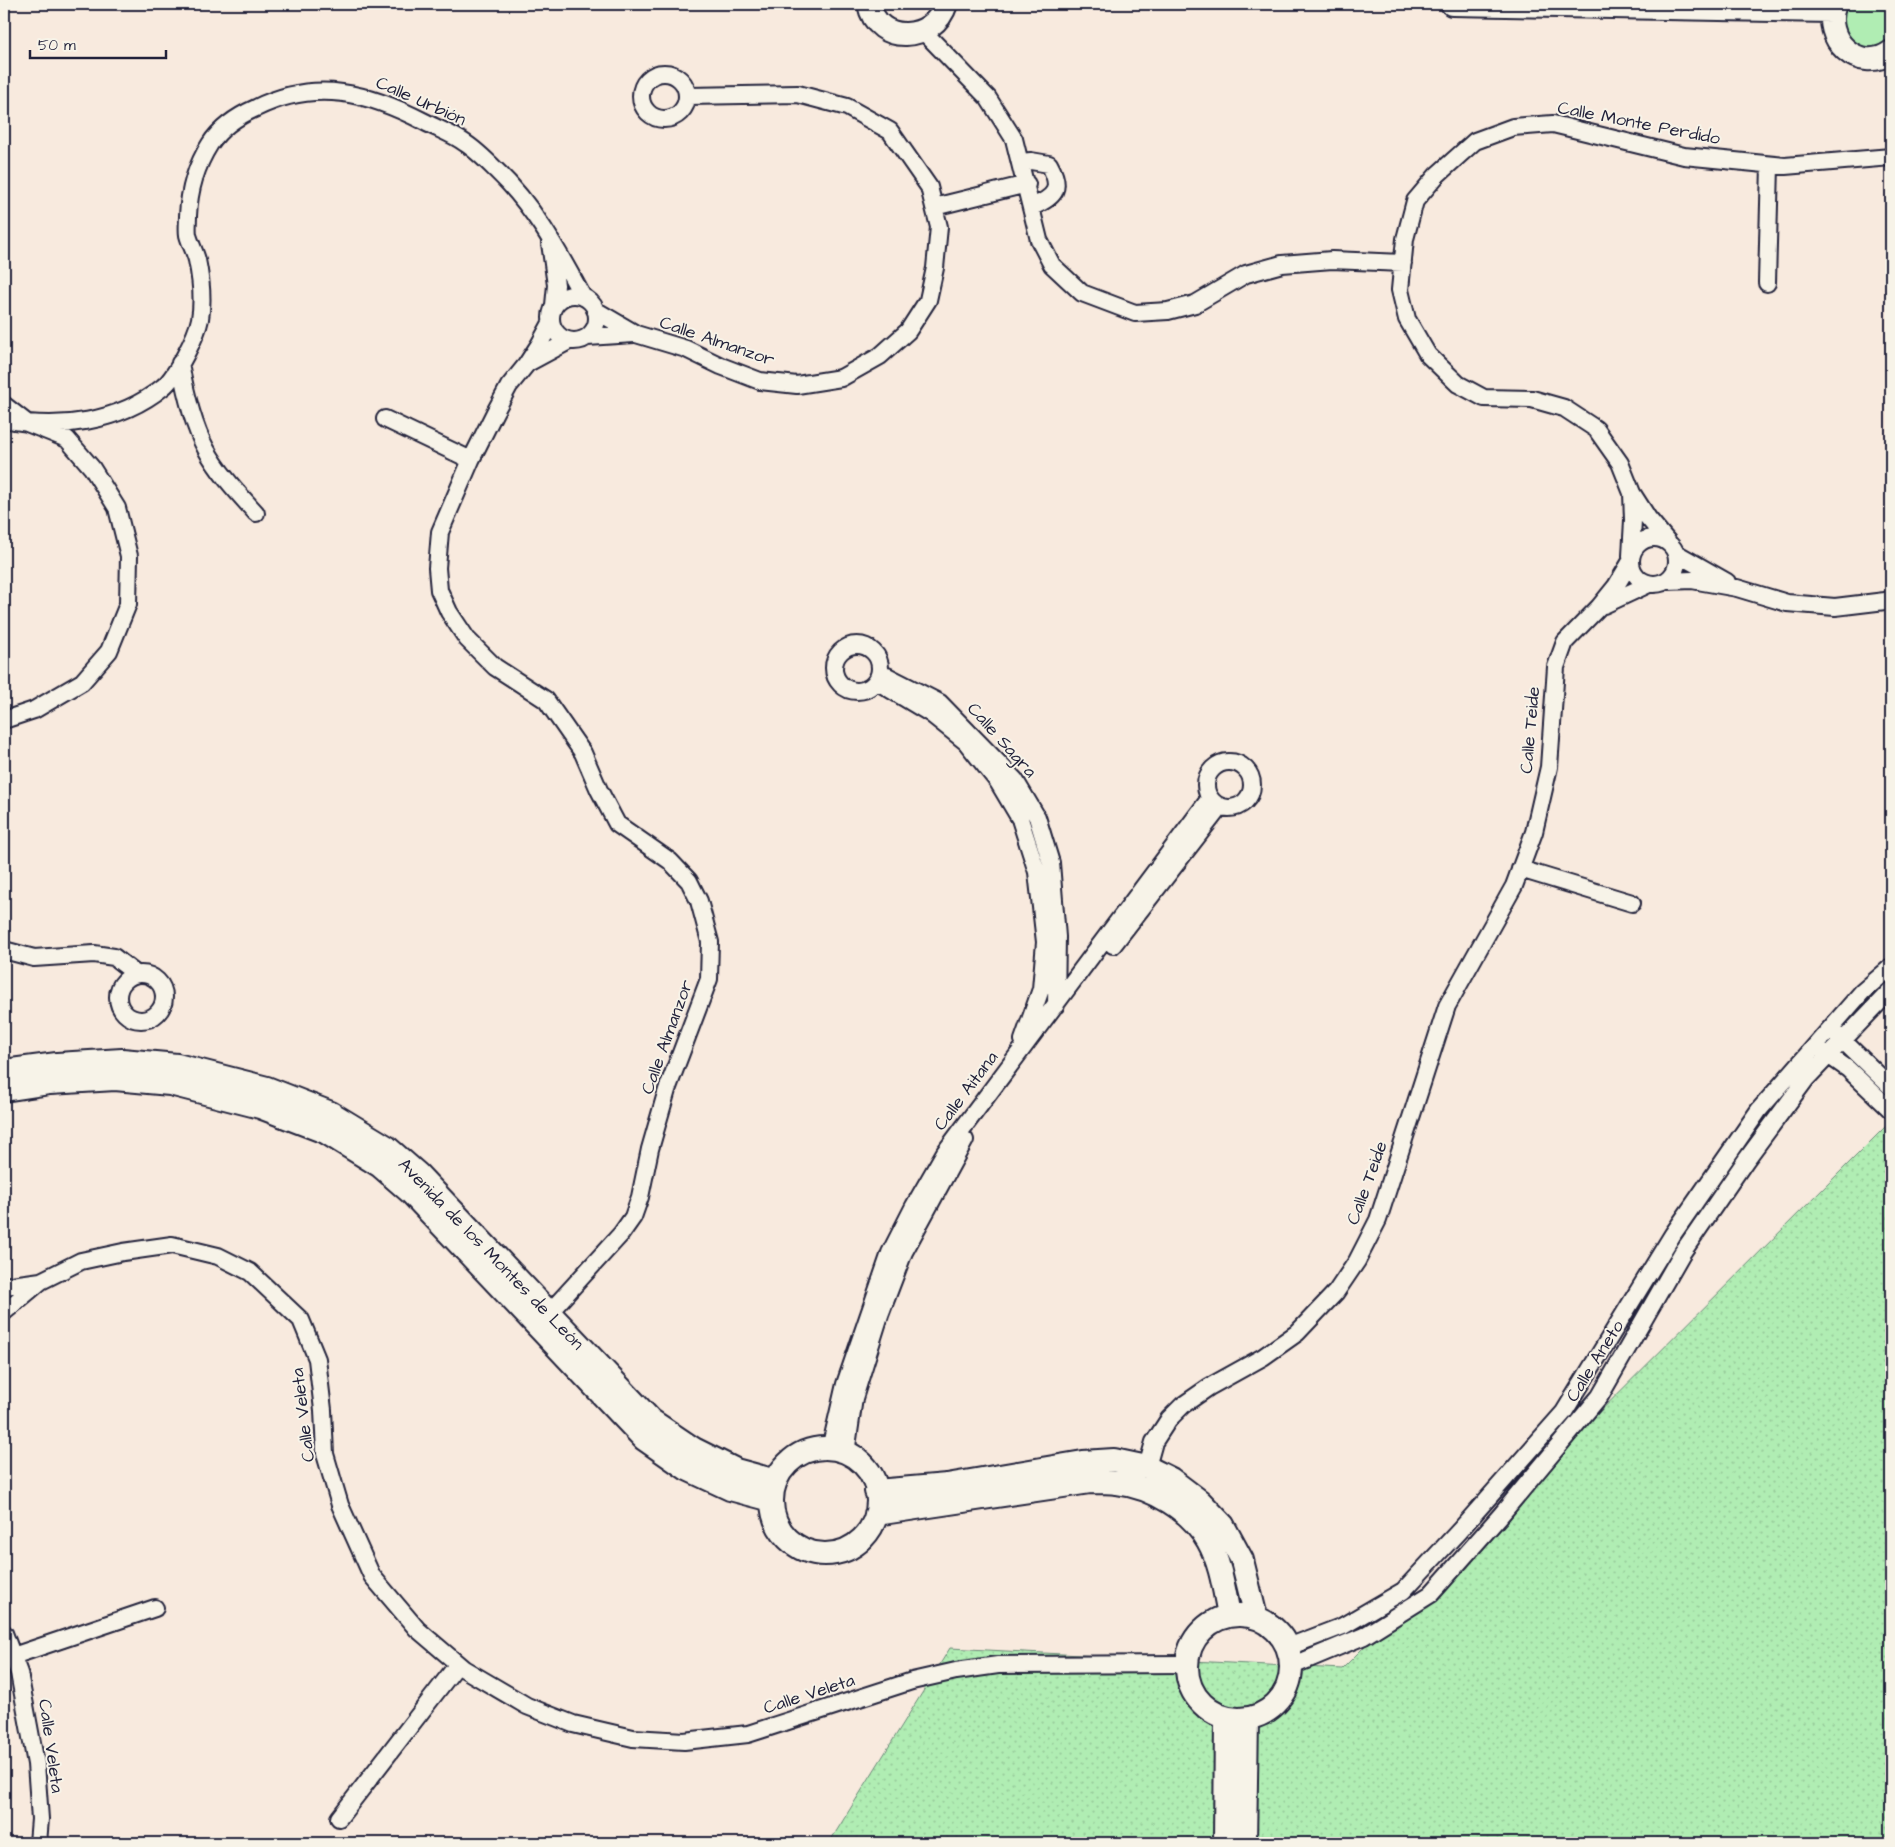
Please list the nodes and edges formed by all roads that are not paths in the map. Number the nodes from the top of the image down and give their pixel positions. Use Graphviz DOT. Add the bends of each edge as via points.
graph roads {
  1 [pos="869,4"];
  2 [pos="946,4"];
  3 [pos="1452,4"];
  4 [pos="1833,7"];
  5 [pos="923,31"];
  6 [pos="1891,52"];
  7 [pos="688,96"];
  8 [pos="1891,157"];
  9 [pos="1021,162"];
  10 [pos="1770,164"];
  11 [pos="1026,184"];
  12 [pos="934,206"];
  13 [pos="1032,207"];
  14 [pos="549,236"];
  15 [pos="1403,262"];
  16 [pos="1767,283"];
  17 [pos="583,297"];
  18 [pos="554,305"];
  19 [pos="595,310"];
  20 [pos="551,323"];
  21 [pos="636,334"];
  22 [pos="587,337"];
  23 [pos="569,341"];
  24 [pos="180,363"];
  25 [pos="526,365"];
  26 [pos="4,405"];
  27 [pos="4,419"];
  28 [pos="385,419"];
  29 [pos="28,423"];
  30 [pos="471,460"];
  31 [pos="1632,493"];
  32 [pos="256,513"];
  33 [pos="1672,547"];
  34 [pos="1631,558"];
  35 [pos="1668,581"];
  36 [pos="1650,584"];
  37 [pos="1737,588"];
  38 [pos="1891,599"];
  39 [pos="1599,607"];
  40 [pos="4,720"];
  41 [pos="1215,802"];
  42 [pos="1520,869"];
  43 [pos="1632,903"];
  44 [pos="4,950"];
  45 [pos="1057,956"];
  46 [pos="1891,967"];
  47 [pos="1050,973"];
  48 [pos="136,974"];
  49 [pos="1080,977"];
  50 [pos="1891,990"];
  51 [pos="1056,1012"];
  52 [pos="1830,1029"];
  53 [pos="1843,1041"];
  54 [pos="1822,1051"];
  55 [pos="1017,1056"];
  56 [pos="4,1071"];
  57 [pos="1891,1087"];
  58 [pos="4,1090"];
  59 [pos="1891,1110"];
  60 [pos="41,1281"];
  61 [pos="4,1286"];
  62 [pos="4,1312"];
  63 [pos="548,1314"];
  64 [pos="838,1451"];
  65 [pos="1148,1467"];
  66 [pos="774,1491"];
  67 [pos="876,1491"];
  68 [pos="876,1514"];
  69 [pos="155,1608"];
  70 [pos="1229,1615"];
  71 [pos="1256,1617"];
  72 [pos="4,1633"];
  73 [pos="13,1656"];
  74 [pos="1290,1656"];
  75 [pos="458,1664"];
  76 [pos="1186,1664"];
  77 [pos="1236,1719"];
  78 [pos="339,1818"];
  79 [pos="38,1843"];
  80 [pos="1225,1843"];
  81 [pos="1245,1843"];
  1 -- 5 [label="street" via="876,20 886,28 898,34"];
  2 -- 5 [label="street" via="933,25"];
  3 -- 4 [label="street"];
  4 -- 6 [label="street" via="1831,24 1834,36 1852,54 1876,59"];
  5 -- 9 [label="street" via="988,98 1014,139"];
  7 -- 12 [label="street, Calle Almanzor" via="798,94 847,107 890,131 929,187"];
  8 -- 10 [label="street, Calle Monte Perdido" via="1785,166"];
  9 -- 11 [label="street"];
  9 -- 13 [label="street" via="1049,164 1057,182 1048,200"];
  10 -- 15 [label="street, Calle Monte Perdido" via="1684,156 1553,124 1513,127 1475,141 1436,175 1415,201"];
  10 -- 16 [label="street"];
  11 -- 12 [label="street"];
  11 -- 13 [label="street"];
  12 -- 21 [label="street, Calle Almanzor" via="939,227 928,300 908,331 894,344 880,356 841,378 796,385 760,381 686,349"];
  13 -- 15 [label="street" via="1039,240 1052,266 1082,294 1134,313 1168,311 1195,304 1246,274 1282,264 1332,260"];
  14 -- 17 [label="street, Calle Urbión"];
  14 -- 18 [label="street, Calle Urbión" via="556,285"];
  14 -- 24 [label="street, Calle Urbión" via="515,188 465,142 403,111 364,96 331,91 289,94 234,118 211,142 197,168 188,196 188,234 197,259 200,320 189,350"];
  15 -- 31 [label="street, Calle Monte Perdido" via="1400,290 1407,319 1428,355 1458,384 1484,398 1532,399 1564,408 1596,429 1620,463"];
  17 -- 18 [label="street" via="567,295"];
  17 -- 19 [label="street"];
  18 -- 20 [label="street"];
  19 -- 21 [label="street, Calle Almanzor"];
  19 -- 22 [label="street" via="596,325"];
  20 -- 23 [label="street" via="557,335"];
  20 -- 25 [label="street, Calle Almanzor"];
  21 -- 22 [label="street, Calle Almanzor"];
  22 -- 23 [label="street"];
  23 -- 25 [label="street, Calle Almanzor"];
  24 -- 29 [label="street, Calle Urbión" via="165,386 129,408 89,421"];
  24 -- 32 [label="street" via="205,448 225,478"];
  25 -- 30 [label="street, Calle Almanzor" via="509,386"];
  26 -- 29 [label="street"];
  27 -- 29 [label="street"];
  28 -- 30 [label="street"];
  29 -- 40 [label="street" via="66,439 92,468 118,508 129,556 128,604 109,651 82,682 34,710"];
  30 -- 63 [label="street, Calle Almanzor" via="440,532 439,590 449,612 467,639 495,667 546,700 582,753 618,824 670,861 689,881 699,902 710,942 709,979 667,1090 633,1217"];
  31 -- 33 [label="street, Calle Monte Perdido"];
  31 -- 34 [label="street, Calle Monte Perdido"];
  33 -- 34 [label="street" via="1661,539 1646,540 1634,549"];
  33 -- 35 [label="street" via="1677,568"];
  33 -- 37 [label="street"];
  34 -- 36 [label="street" via="1636,576"];
  34 -- 39 [label="street, Calle Teide" via="1616,586"];
  35 -- 36 [label="street"];
  35 -- 37 [label="street" via="1692,580"];
  36 -- 39 [label="street, Calle Teide"];
  37 -- 38 [label="street" via="1787,603 1836,607"];
  39 -- 42 [label="street, Calle Teide" via="1566,642 1556,667 1549,767 1534,832"];
  41 -- 49 [label="street, Calle Aitana"];
  42 -- 43 [label="street"];
  42 -- 65 [label="street, Calle Teide" via="1510,894 1447,1006 1378,1220 1357,1261 1336,1292 1298,1334 1183,1405 1154,1442"];
  44 -- 48 [label="street" via="34,958 94,954 114,957"];
  45 -- 47 [label="street, Calle Sagra"];
  45 -- 47 [label="street, Calle Sagra" via="1051,863 1037,817 1015,780 940,703 878,677 966,742 998,782 1020,819 1037,872"];
  45 -- 49 [label="street"];
  46 -- 52 [label="street, Calle Aneto" via="1862,992"];
  47 -- 49 [label="street" via="1064,981"];
  47 -- 51 [label="street, Calle Sagra"];
  47 -- 55 [label="street, Calle Sagra"];
  49 -- 51 [label="street, Calle Aitana"];
  50 -- 53 [label="street, Calle Aneto"];
  51 -- 55 [label="street, Calle Aitana"];
  51 -- 64 [label="street, Calle Aitana" via="964,1141 904,1252 880,1315"];
  52 -- 53 [label="street"];
  52 -- 54 [label="street, Calle Aneto"];
  53 -- 54 [label="street, Calle Aneto"];
  53 -- 57 [label="street"];
  54 -- 59 [label="street"];
  54 -- 74 [label="street, Calle Aneto" via="1759,1110 1672,1234 1564,1412 1460,1531 1403,1591"];
  54 -- 74 [label="street, Calle Aneto" via="1806,1080 1682,1252 1600,1396 1431,1594 1364,1636"];
  55 -- 64 [label="street, Calle Aitana" via="945,1152 890,1253 845,1384"];
  56 -- 63 [label="street, Avenida de los Montes de León" via="122,1060 177,1065 266,1088 331,1112 386,1147 418,1174"];
  58 -- 66 [label="street, Avenida de los Montes de León" via="115,1079 170,1084 260,1107 325,1132 380,1166 411,1193 644,1439 687,1468 730,1489"];
  60 -- 61 [label="street, Calle Veleta"];
  60 -- 62 [label="street, Calle Veleta"];
  60 -- 75 [label="street, Calle Veleta" via="81,1262 172,1245 218,1256 250,1272 301,1320 317,1359 325,1454 340,1505 372,1576 417,1629"];
  63 -- 66 [label="street, Avenida de los Montes de León" via="651,1420 694,1449"];
  64 -- 66 [label="street" via="814,1450 798,1456 785,1467"];
  64 -- 67 [label="street" via="860,1462"];
  65 -- 67 [label="street" via="1114,1460 1083,1462 947,1485"];
  65 -- 71 [label="street" via="1171,1479 1200,1501 1222,1525 1242,1560"];
  66 -- 68 [label="street" via="774,1517 782,1533 794,1545 810,1552 827,1554 843,1551 858,1543"];
  67 -- 68 [label="street"];
  68 -- 70 [label="street" via="1090,1482 1117,1483 1145,1490 1173,1504 1208,1540 1220,1568"];
  69 -- 73 [label="street"];
  70 -- 71 [label="street"];
  70 -- 76 [label="street" via="1213,1621 1199,1632 1190,1647"];
  71 -- 74 [label="street" via="1280,1634"];
  72 -- 73 [label="street, Calle Veleta"];
  73 -- 79 [label="street, Calle Veleta" via="36,1764 40,1819"];
  74 -- 77 [label="street" via="1290,1681 1274,1707 1261,1715"];
  75 -- 76 [label="street, Calle Veleta" via="527,1706 573,1724 633,1738 684,1741 748,1734 912,1681 956,1671 998,1665"];
  75 -- 78 [label="street"];
  76 -- 77 [label="street" via="1188,1682 1196,1698 1209,1711"];
  77 -- 80 [label="street"];
  77 -- 81 [label="street"];
}
